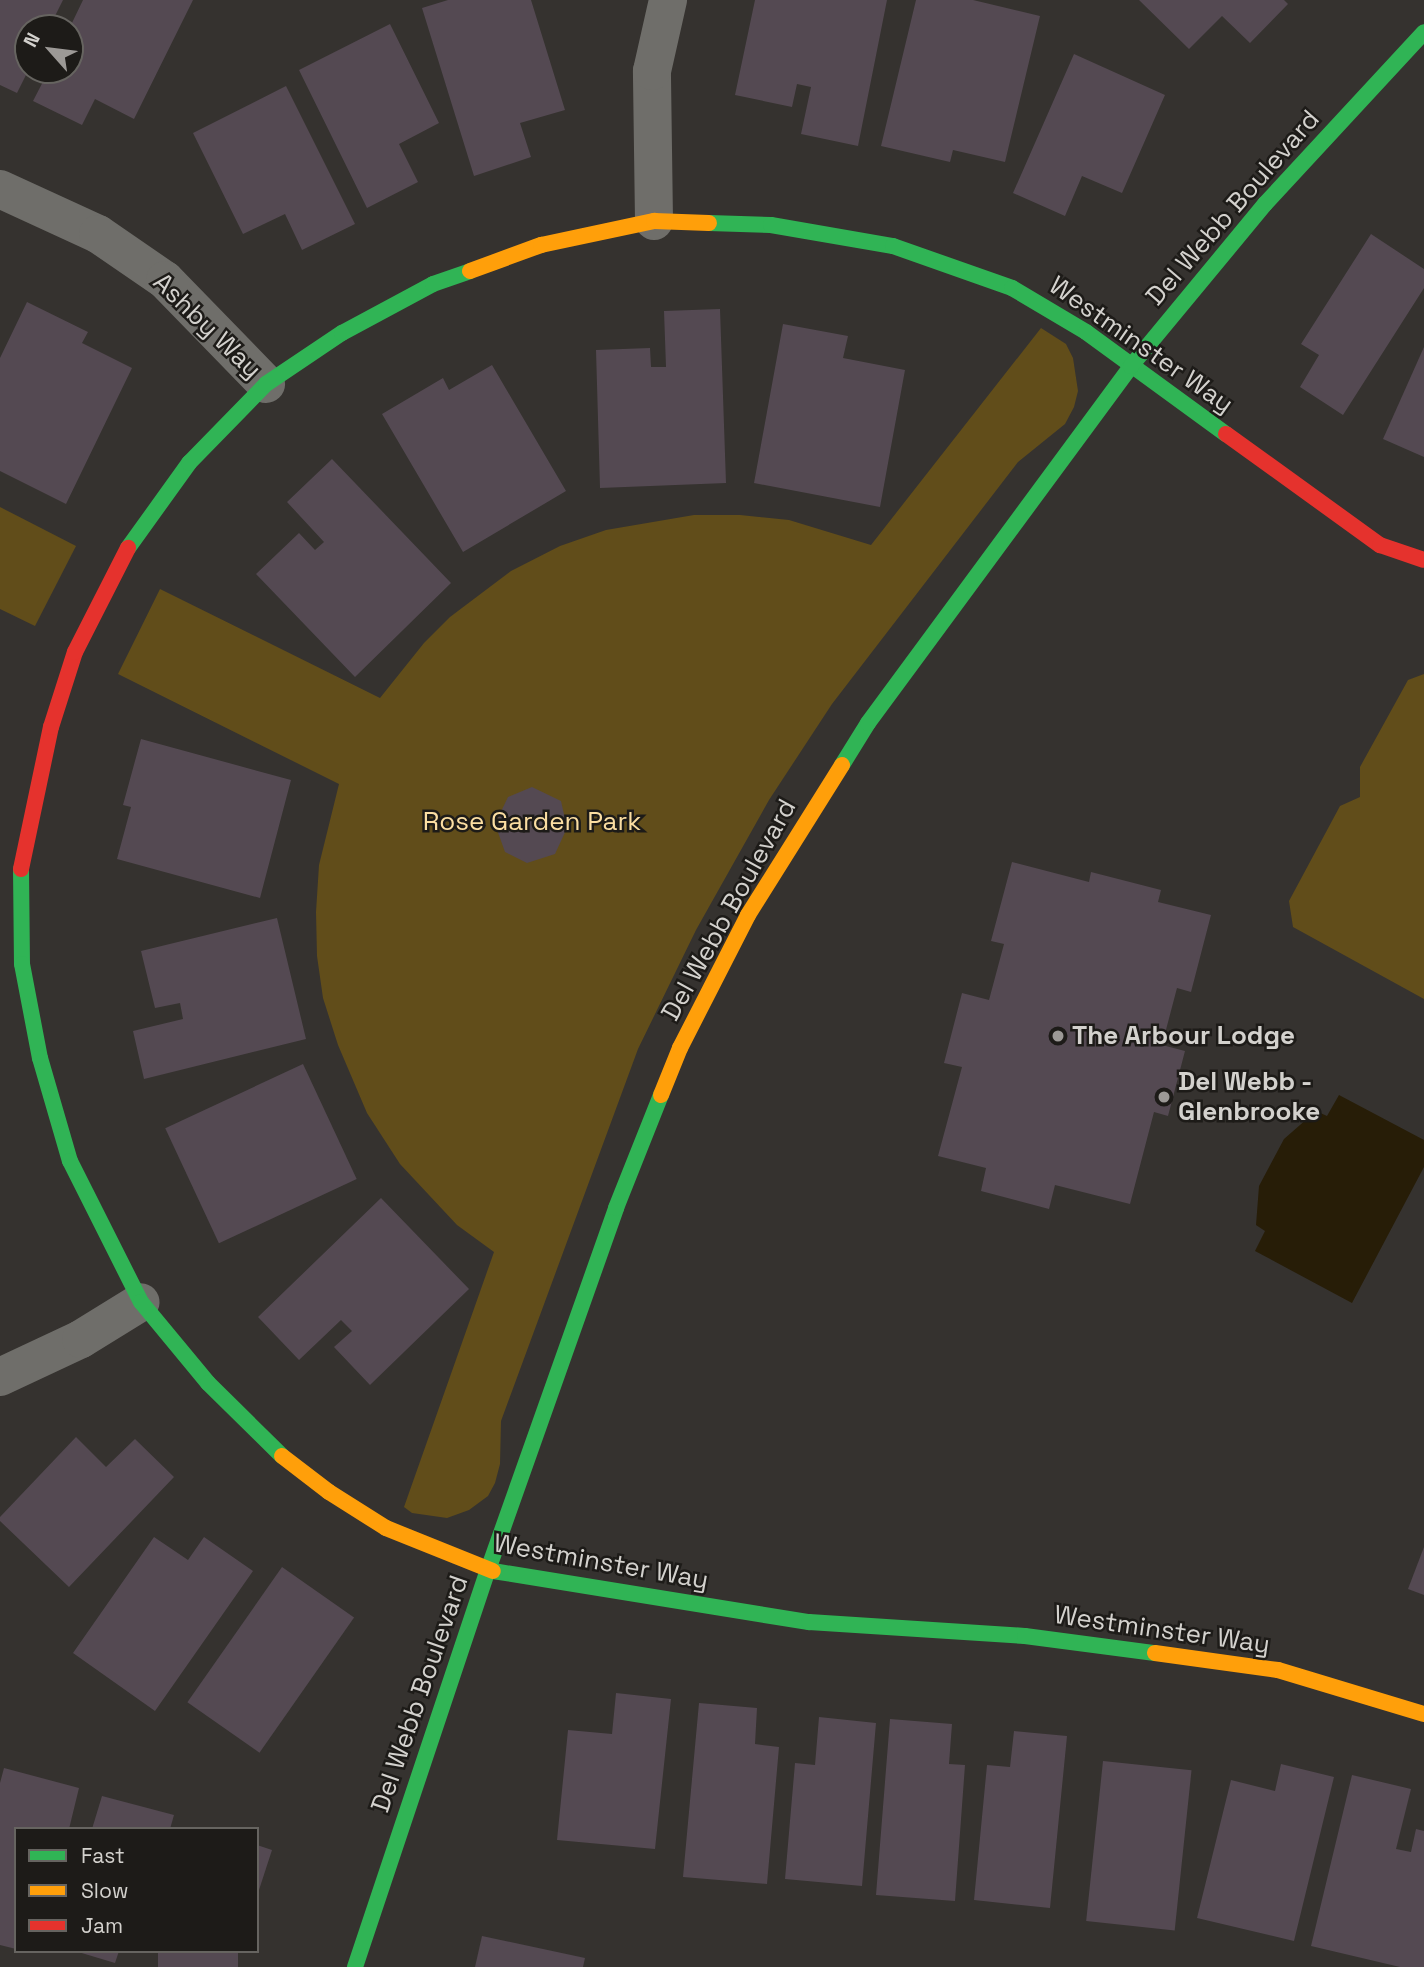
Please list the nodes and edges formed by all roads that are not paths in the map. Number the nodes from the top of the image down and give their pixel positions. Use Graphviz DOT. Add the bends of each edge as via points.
graph roads {
  1 [pos="668,0"];
  2 [pos="1424,32"];
  3 [pos="0,189"];
  4 [pos="654,220"];
  5 [pos="1131,366"];
  6 [pos="266,384"];
  7 [pos="1424,561"];
  8 [pos="10,872"];
  9 [pos="141,1302"];
  10 [pos="0,1377"];
  11 [pos="488,1570"];
  12 [pos="1424,1714"];
  13 [pos="355,1967"];
  1 -- 4 [label="street" via="652,71"];
  2 -- 5 [label="street, Del Webb Boulevard" via="1265,204"];
  3 -- 6 [label="street, Ashby Way" via="98,234 165,280"];
  4 -- 5 [label="street, Westminster Way" via="771,225 893,246 1012,288 1086,332"];
  4 -- 6 [label="street, Westminster Way" via="541,245 433,284 342,332"];
  5 -- 7 [label="street, Westminster Way" via="1380,545"];
  5 -- 11 [label="street, Del Webb Boulevard" via="868,723 748,915 670,1073"];
  6 -- 8 [label="street, Westminster Way" via="190,463 122,558 71,664"];
  8 -- 9 [label="street, Westminster Way" via="40,1058 70,1161"];
  9 -- 10 [label="street" via="81,1339"];
  9 -- 11 [label="street, Westminster Way" via="267,1445 386,1528"];
  11 -- 12 [label="street, Westminster Way" via="809,1622 1025,1636 1278,1670"];
  11 -- 13 [label="street, Del Webb Boulevard"];
}
